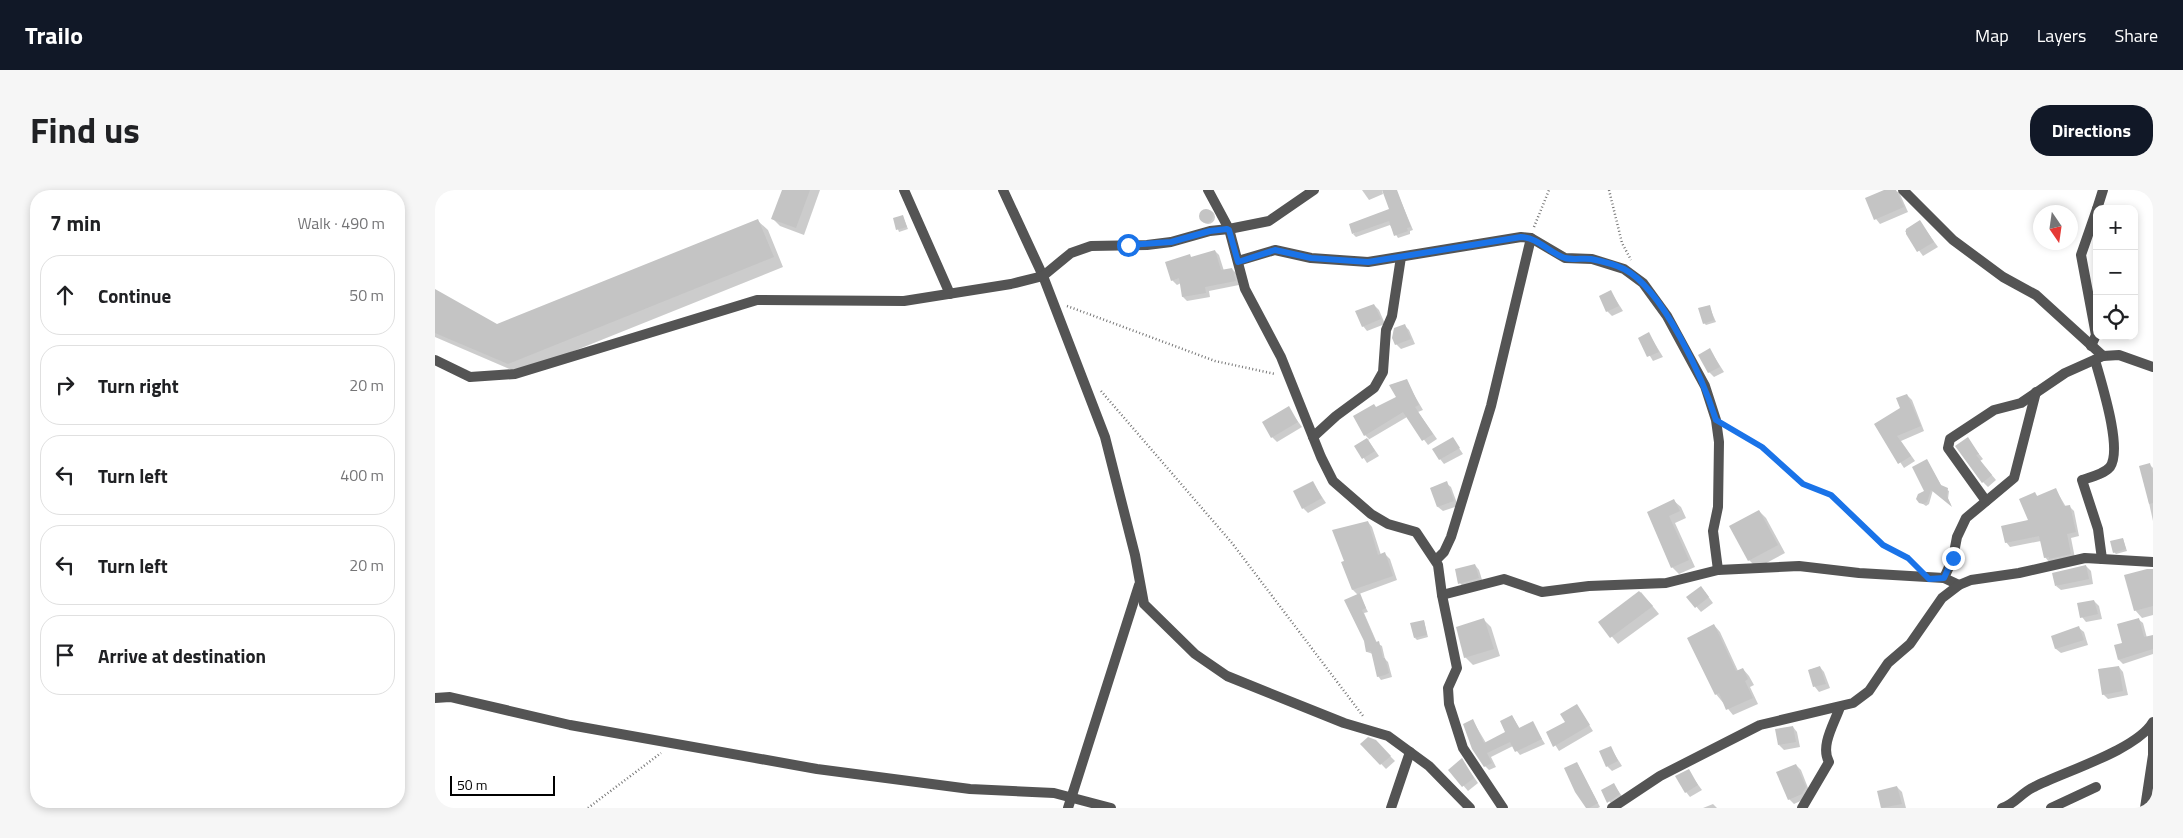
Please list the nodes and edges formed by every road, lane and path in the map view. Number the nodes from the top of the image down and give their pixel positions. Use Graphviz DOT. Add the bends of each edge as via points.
graph roads {
  1 [pos="904,190"];
  2 [pos="1003,190"];
  3 [pos="1207,190"];
  4 [pos="1314,190"];
  5 [pos="1549,190"];
  6 [pos="1609,190"];
  7 [pos="1903,190"];
  8 [pos="2103,190"];
  9 [pos="2098,205"];
  10 [pos="2093,220"];
  11 [pos="1229,230"];
  12 [pos="1531,238"];
  13 [pos="1401,257"];
  14 [pos="1238,262"];
  15 [pos="1043,276"];
  16 [pos="1643,284"];
  17 [pos="950,294"];
  18 [pos="1052,301"];
  19 [pos="2091,346"];
  20 [pos="2099,358"];
  21 [pos="435,360"];
  22 [pos="2153,367"];
  23 [pos="1289,377"];
  24 [pos="1095,385"];
  25 [pos="2036,392"];
  26 [pos="1716,420"];
  27 [pos="1313,437"];
  28 [pos="1985,502"];
  29 [pos="2103,559"];
  30 [pos="1436,560"];
  31 [pos="2153,562"];
  32 [pos="1718,570"];
  33 [pos="1944,578"];
  34 [pos="1929,579"];
  35 [pos="1140,582"];
  36 [pos="1959,585"];
  37 [pos="1442,595"];
  38 [pos="435,698"];
  39 [pos="1840,707"];
  40 [pos="2153,723"];
  41 [pos="1376,733"];
  42 [pos="674,743"];
  43 [pos="1410,752"];
  44 [pos="2096,787"];
  45 [pos="1071,797"];
  46 [pos="1617,807"];
  47 [pos="588,808"];
  48 [pos="1068,808"];
  49 [pos="1111,808"];
  50 [pos="1391,808"];
  51 [pos="1470,808"];
  52 [pos="1503,808"];
  53 [pos="1802,808"];
  54 [pos="2002,808"];
  55 [pos="2051,808"];
  56 [pos="2145,808"];
  1 -- 17 [label="street"];
  2 -- 15 [label="street"];
  3 -- 11 [label="street"];
  4 -- 11 [label="street" via="1269,221"];
  5 -- 12 [label="path"];
  6 -- 16 [label="path" via="1623,243"];
  7 -- 19 [label="street" via="1953,240 2003,277 2036,295"];
  8 -- 9 [label="street"];
  10 -- 19 [label="street" via="2081,254 2096,335"];
  11 -- 14 [label="street"];
  11 -- 15 [label="street" via="1210,231 1161,244 1091,246 1071,253"];
  12 -- 13 [label="street"];
  12 -- 16 [label="street" via="1565,258 1592,259 1624,269"];
  12 -- 30 [label="street" via="1491,406 1451,536"];
  13 -- 14 [label="street" via="1368,262 1311,258 1275,250"];
  13 -- 27 [label="street" via="1392,316 1386,330 1383,372 1374,388"];
  14 -- 23 [label="street" via="1251,303 1272,338"];
  15 -- 17 [label="street"];
  15 -- 18 [label="street"];
  16 -- 26 [label="street" via="1667,316 1705,386"];
  17 -- 21 [label="street" via="904,300 757,300 515,374 470,377"];
  18 -- 23 [label="path" via="1215,361"];
  18 -- 35 [label="street" via="1105,438"];
  19 -- 20 [label="street"];
  20 -- 22 [label="street" via="2119,355"];
  20 -- 25 [label="street"];
  20 -- 29 [label="street" via="2115,440 2111,466 2082,480 2098,529"];
  23 -- 27 [label="street"];
  24 -- 41 [label="path" via="1232,543"];
  25 -- 28 [label="street" via="2014,478"];
  25 -- 28 [label="street" via="2021,403 1994,410 1951,439 1948,448"];
  26 -- 32 [label="street" via="1718,507 1713,531"];
  26 -- 34 [label="path" via="1762,447 1803,484 1831,495 1883,545 1908,558"];
  27 -- 30 [label="street" via="1333,481 1371,514 1388,524 1416,532"];
  28 -- 33 [label="street" via="1966,518"];
  29 -- 31 [label="street"];
  29 -- 36 [label="street" via="2085,558"];
  30 -- 37 [label="street"];
  32 -- 34 [label="street" via="1808,566"];
  32 -- 37 [label="street" via="1666,583 1589,586 1542,592 1504,579"];
  33 -- 34 [label="street"];
  33 -- 36 [label="street"];
  35 -- 41 [label="street" via="1145,604 1195,654 1227,676 1343,724"];
  35 -- 45 [label="street"];
  36 -- 39 [label="street" via="1942,598 1910,644 1888,663 1869,691 1853,703"];
  37 -- 52 [label="street" via="1457,668 1447,688 1449,704 1463,748"];
  38 -- 42 [label="street" via="463,699 570,725"];
  39 -- 46 [label="street" via="1760,725 1660,776"];
  39 -- 53 [label="street" via="1826,744 1825,755 1829,762"];
  40 -- 54 [label="street" via="2124,746 2031,788 2014,804"];
  40 -- 56 [label="street" via="2153,755"];
  41 -- 43 [label="street" via="1388,736"];
  42 -- 45 [label="street" via="835,772 970,789 1045,792"];
  42 -- 47 [label="path"];
  43 -- 50 [label="street"];
  43 -- 51 [label="street" via="1429,766"];
  44 -- 55 [label="street"];
  45 -- 48 [label="street"];
  45 -- 49 [label="street"];
}
